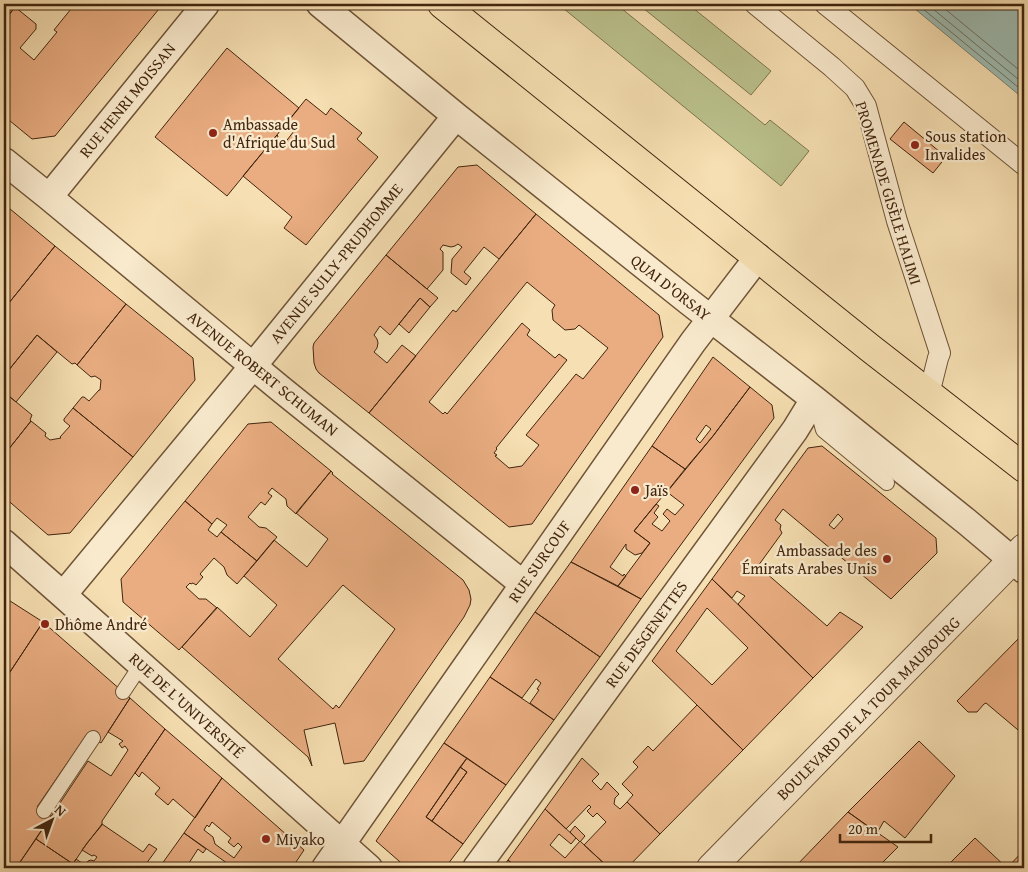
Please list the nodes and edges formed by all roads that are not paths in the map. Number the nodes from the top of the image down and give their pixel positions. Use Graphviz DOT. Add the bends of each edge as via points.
graph roads {
  1 [pos="206,4"];
  2 [pos="320,4"];
  3 [pos="442,4"];
  4 [pos="755,4"];
  5 [pos="825,4"];
  6 [pos="456,116"];
  7 [pos="4,161"];
  8 [pos="1024,164"];
  9 [pos="49,197"];
  10 [pos="758,257"];
  11 [pos="710,318"];
  12 [pos="253,366"];
  13 [pos="930,394"];
  14 [pos="814,399"];
  15 [pos="1024,468"];
  16 [pos="888,483"];
  17 [pos="4,543"];
  18 [pos="1020,559"];
  19 [pos="523,584"];
  20 [pos="63,595"];
  21 [pos="141,664"];
  22 [pos="123,692"];
  23 [pos="93,738"];
  24 [pos="44,811"];
  25 [pos="342,844"];
  26 [pos="325,868"];
  27 [pos="369,868"];
  28 [pos="476,868"];
  29 [pos="710,868"];
  1 -- 9 [label="street, RUE HENRI MOISSAN"];
  2 -- 6 [label="street, QUAI D'ORSAY"];
  3 -- 10 [label="main road"];
  4 -- 13 [label="street, PROMENADE GISÈLE HALIMI" via="855,88 866,106 897,221 940,353"];
  5 -- 8 [label="street"];
  6 -- 11 [label="street, QUAI D'ORSAY"];
  6 -- 12 [label="street, AVENUE SULLY-PRUDHOMME"];
  7 -- 9 [label="street, AVENUE ROBERT SCHUMAN"];
  9 -- 12 [label="street, AVENUE ROBERT SCHUMAN"];
  10 -- 11 [label="street, RUE SURCOUF"];
  10 -- 13 [label="main road"];
  11 -- 14 [label="street, QUAI D'ORSAY"];
  11 -- 19 [label="street, RUE SURCOUF"];
  12 -- 19 [label="street, AVENUE ROBERT SCHUMAN"];
  12 -- 20 [label="street, AVENUE SULLY-PRUDHOMME"];
  13 -- 15 [label="main road"];
  14 -- 16 [label="lane" via="823,430"];
  14 -- 18 [label="street, QUAI D'ORSAY" via="967,522"];
  14 -- 28 [label="street, RUE DESGENETTES" via="789,438"];
  17 -- 20 [label="street, RUE DE L'UNIVERSITÉ"];
  18 -- 29 [label="street, BOULEVARD DE LA TOUR MAUBOURG"];
  19 -- 25 [label="street, RUE SURCOUF"];
  20 -- 21 [label="street, RUE DE L'UNIVERSITÉ"];
  21 -- 22 [label="lane"];
  21 -- 25 [label="street, RUE DE L'UNIVERSITÉ"];
  23 -- 24 [label="lane"];
  25 -- 26 [label="street, RUE SURCOUF"];
  25 -- 27 [label="street, RUE DE L'UNIVERSITÉ"];
}
